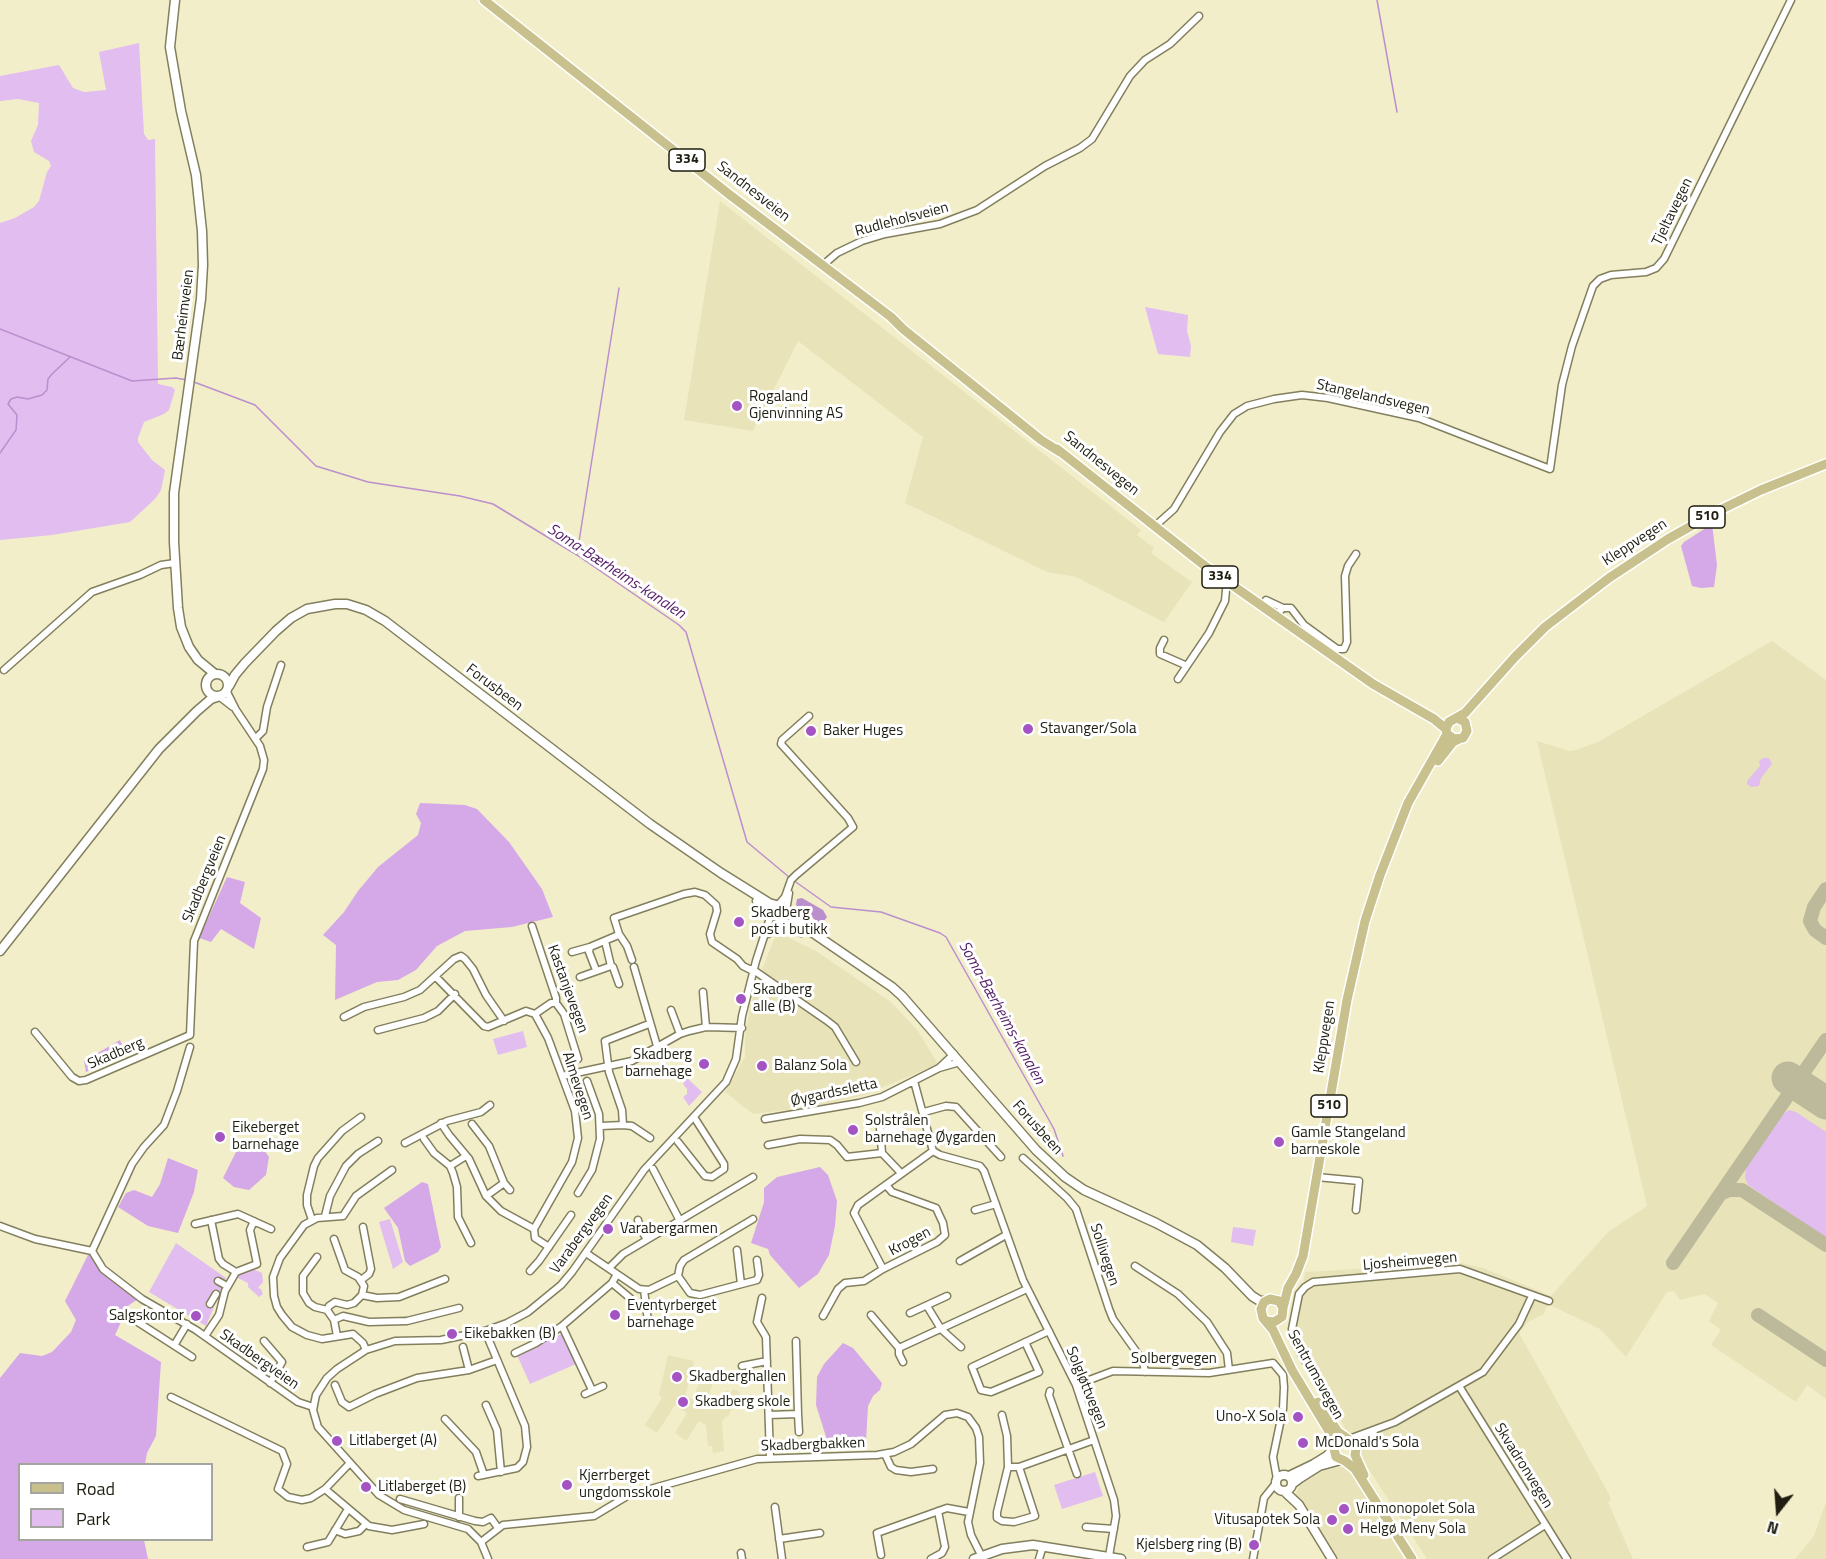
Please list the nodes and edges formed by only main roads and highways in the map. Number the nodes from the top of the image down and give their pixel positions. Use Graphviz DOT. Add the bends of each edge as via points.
graph roads {
  1 [pos="175,0"];
  2 [pos="484,0"];
  3 [pos="891,317"];
  4 [pos="957,364"];
  5 [pos="1060,452"];
  6 [pos="1826,464"];
  7 [pos="198,660"];
  8 [pos="245,663"];
  9 [pos="218,674"];
  10 [pos="206,685"];
  11 [pos="1488,688"];
  12 [pos="1387,692"];
  13 [pos="223,693"];
  14 [pos="197,711"];
  15 [pos="1454,719"];
  16 [pos="1467,727"];
  17 [pos="1447,732"];
  18 [pos="1459,739"];
  19 [pos="1399,830"];
  20 [pos="721,873"];
  21 [pos="777,905"];
  22 [pos="787,911"];
  23 [pos="775,917"];
  24 [pos="0,951"];
  25 [pos="909,1004"];
  26 [pos="1174,1233"];
  27 [pos="1288,1288"];
  28 [pos="1268,1300"];
  29 [pos="1283,1312"];
  30 [pos="1264,1317"];
  31 [pos="1348,1439"];
  32 [pos="1334,1447"];
  33 [pos="1355,1452"];
  34 [pos="1343,1460"];
  35 [pos="1284,1483"];
  36 [pos="977,1557"];
  37 [pos="1121,1559"];
  38 [pos="1332,1559"];
  39 [pos="1412,1559"];
  40 [pos="1417,1559"];
  1 -- 7 [label="main road, Bærheimveien" via="170,47 196,175 203,265 176,468 175,563 181,627"];
  2 -- 3 [label="main road, Sandnesveien / 334"];
  3 -- 4 [label="main road, Sandnesveien / 334"];
  3 -- 5 [label="main road, Sandnesveien / 334"];
  4 -- 5 [label="main road, Sandnesvegen / 334"];
  5 -- 12 [label="main road, Sandnesvegen / 334" via="1205,566 1280,611"];
  6 -- 11 [label="main road, Kleppvegen / 510" via="1716,512 1638,558 1555,619"];
  7 -- 9 [label="main road"];
  7 -- 10 [label="main road"];
  8 -- 9 [label="main road, Forusbeen" via="233,672"];
  8 -- 13 [label="main road, Forusbeen"];
  8 -- 20 [label="main road, Forusbeen" via="282,626 307,609 346,604 366,610"];
  9 -- 10 [label="main road, Forusbeen"];
  9 -- 13 [label="main road" via="226,678"];
  10 -- 13 [label="main road" via="209,693"];
  10 -- 14 [label="main road, Forusbeen"];
  11 -- 15 [label="main road, Kleppvegen / 510"];
  11 -- 16 [label="main road, Kleppvegen / 510"];
  12 -- 15 [label="main road, Sandnesvegen / 334" via="1441,717"];
  12 -- 17 [label="main road, Sandnesvegen / 334" via="1434,719"];
  13 -- 14 [label="main road, Forusbeen"];
  14 -- 24 [label="main road, Forusbeen" via="147,764"];
  15 -- 16 [label="main road" via="1461,719"];
  15 -- 17 [label="main road, Kleppvegen / 510" via="1446,725"];
  16 -- 18 [label="main road, Kleppvegen / 510" via="1466,735"];
  17 -- 18 [label="main road" via="1454,740"];
  17 -- 19 [label="main road, Kleppvegen / 510" via="1408,803"];
  18 -- 19 [label="main road, Kleppvegen / 510" via="1439,759"];
  19 -- 27 [label="main road, Kleppvegen / 510" via="1380,875 1359,944 1303,1256"];
  20 -- 21 [label="main road, Forusbeen"];
  20 -- 23 [label="main road, Forusbeen"];
  21 -- 22 [label="main road, Forusbeen"];
  21 -- 23 [label="main road" via="771,910"];
  22 -- 23 [label="main road" via="786,916"];
  22 -- 25 [label="main road, Forusbeen" via="797,922 892,987"];
  23 -- 25 [label="main road, Forusbeen"];
  25 -- 26 [label="main road, Forusbeen" via="1036,1150 1065,1177"];
  26 -- 28 [label="main road, Forusbeen" via="1216,1260 1252,1296"];
  26 -- 30 [label="main road, Forusbeen" via="1223,1273"];
  27 -- 28 [label="main road"];
  27 -- 29 [label="main road, Kleppvegen / 510"];
  28 -- 29 [label="main road" via="1279,1301"];
  28 -- 30 [label="main road" via="1262,1305"];
  29 -- 30 [label="main road" via="1274,1322"];
  29 -- 31 [label="main road, Sentrumsvegen / 510" via="1280,1325 1287,1350 1333,1426"];
  30 -- 32 [label="main road, Sentrumsvegen" via="1330,1433"];
  31 -- 32 [label="main road, Sentrumsvegen" via="1339,1440"];
  31 -- 33 [label="main road, Sentrumsvegen / 510" via="1354,1443"];
  32 -- 34 [label="main road, Sentrumsvegen" via="1335,1454"];
  32 -- 35 [label="main road" via="1327,1456"];
  33 -- 34 [label="main road"];
  33 -- 40 [label="main road, Sentrumsvegen / 510" via="1369,1483"];
  34 -- 35 [label="main road" via="1319,1466"];
  34 -- 39 [label="main road, Sentrumsvegen" via="1354,1469"];
  35 -- 38 [label="main road"];
  36 -- 37 [label="main road" via="1012,1547 1043,1546"];
}
